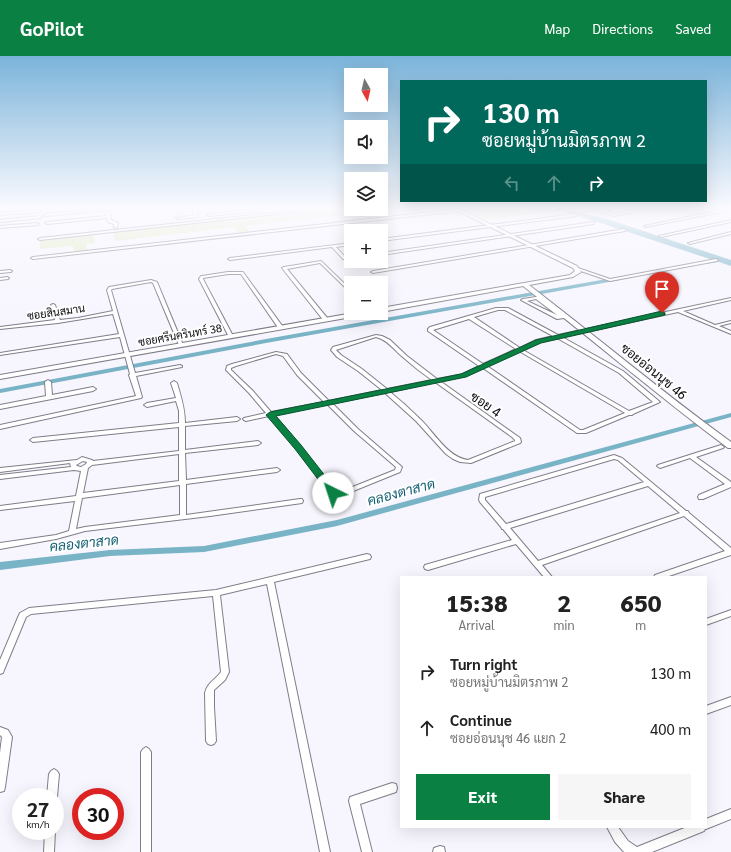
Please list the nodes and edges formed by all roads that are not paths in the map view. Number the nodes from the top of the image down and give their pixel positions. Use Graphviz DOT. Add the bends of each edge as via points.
graph roads {
  1 [pos="144,245"];
  2 [pos="341,245"];
  3 [pos="444,245"];
  4 [pos="535,245"];
  5 [pos="333,246"];
  6 [pos="530,246"];
  7 [pos="388,253"];
  8 [pos="33,258"];
  9 [pos="230,258"];
  10 [pos="344,258"];
  11 [pos="716,260"];
  12 [pos="577,269"];
  13 [pos="10,271"];
  14 [pos="0,272"];
  15 [pos="372,272"];
  16 [pos="7,278"];
  17 [pos="0,279"];
  18 [pos="524,284"];
  19 [pos="344,285"];
  20 [pos="538,296"];
  21 [pos="731,299"];
  22 [pos="53,304"];
  23 [pos="388,309"];
  24 [pos="678,310"];
  25 [pos="115,312"];
  26 [pos="344,317"];
  27 [pos="470,317"];
  28 [pos="326,320"];
  29 [pos="58,322"];
  30 [pos="731,322"];
  31 [pos="715,326"];
  32 [pos="0,328"];
  33 [pos="280,328"];
  34 [pos="584,330"];
  35 [pos="731,333"];
  36 [pos="121,335"];
  37 [pos="231,336"];
  38 [pos="558,337"];
  39 [pos="181,345"];
  40 [pos="519,349"];
  41 [pos="0,354"];
  42 [pos="126,354"];
  43 [pos="180,366"];
  44 [pos="484,366"];
  45 [pos="132,375"];
  46 [pos="0,377"];
  47 [pos="437,381"];
  48 [pos="48,382"];
  49 [pos="174,383"];
  50 [pos="93,389"];
  51 [pos="386,392"];
  52 [pos="49,397"];
  53 [pos="179,399"];
  54 [pos="329,403"];
  55 [pos="147,404"];
  56 [pos="0,407"];
  57 [pos="630,414"];
  58 [pos="270,415"];
  59 [pos="237,419"];
  60 [pos="246,419"];
  61 [pos="182,425"];
  62 [pos="0,427"];
  63 [pos="33,440"];
  64 [pos="258,443"];
  65 [pos="731,446"];
  66 [pos="721,447"];
  67 [pos="184,452"];
  68 [pos="691,456"];
  69 [pos="74,464"];
  70 [pos="87,465"];
  71 [pos="660,466"];
  72 [pos="0,470"];
  73 [pos="277,470"];
  74 [pos="0,477"];
  75 [pos="184,483"];
  76 [pos="649,483"];
  77 [pos="730,485"];
  78 [pos="79,497"];
  79 [pos="700,497"];
  80 [pos="300,501"];
  81 [pos="0,508"];
  82 [pos="686,514"];
  83 [pos="183,517"];
  84 [pos="504,527"];
  85 [pos="72,532"];
  86 [pos="517,541"];
  87 [pos="0,546"];
  88 [pos="731,552"];
  89 [pos="367,558"];
  90 [pos="537,564"];
  91 [pos="428,567"];
  92 [pos="547,576"];
  93 [pos="661,576"];
  94 [pos="270,580"];
  95 [pos="216,593"];
  96 [pos="731,613"];
  97 [pos="707,622"];
  98 [pos="0,670"];
  99 [pos="731,701"];
  100 [pos="707,710"];
  101 [pos="0,731"];
  102 [pos="211,741"];
  103 [pos="146,752"];
  104 [pos="54,774"];
  105 [pos="0,787"];
  106 [pos="53,788"];
  107 [pos="392,788"];
  108 [pos="731,814"];
  109 [pos="707,824"];
  110 [pos="613,828"];
  111 [pos="698,828"];
  112 [pos="50,840"];
  113 [pos="49,852"];
  114 [pos="146,852"];
  115 [pos="326,852"];
  116 [pos="367,852"];
  117 [pos="635,852"];
  118 [pos="639,852"];
  1 -- 8 [label="street"];
  2 -- 5 [label="street"];
  3 -- 7 [label="street"];
  4 -- 6 [label="street"];
  5 -- 9 [label="street"];
  5 -- 10 [label="street"];
  6 -- 12 [label="street"];
  6 -- 15 [label="street"];
  11 -- 12 [label="street" via="610,280"];
  12 -- 18 [label="street" via="578,272 571,276"];
  13 -- 14 [label="street"];
  16 -- 17 [label="street"];
  18 -- 20 [label="street, ซอยอ่อนนุช 46"];
  18 -- 23 [label="street"];
  19 -- 28 [label="street" via="322,262 284,269"];
  20 -- 20 [label="street" via="523,300 559,318 562,317"];
  20 -- 34 [label="street, ซอยอ่อนนุช 46"];
  21 -- 24 [label="street"];
  22 -- 29 [label="street"];
  24 -- 31 [label="street"];
  24 -- 34 [label="street"];
  25 -- 29 [label="street, ซอยสินสมาน"];
  25 -- 36 [label="street"];
  25 -- 39 [label="street" via="110,289 155,282"];
  26 -- 28 [label="street, ซอยศรีนครินทร์ 38"];
  27 -- 38 [label="street" via="504,308"];
  27 -- 40 [label="street"];
  27 -- 44 [label="street" via="430,330"];
  28 -- 33 [label="street, ซอยศรีนครินทร์ 38"];
  29 -- 32 [label="street, ซอยสินสมาน"];
  30 -- 31 [label="street"];
  31 -- 35 [label="street"];
  33 -- 37 [label="street, ซอยศรีนครินทร์ 38"];
  33 -- 37 [label="street" via="242,273 204,277 201,279"];
  34 -- 38 [label="street"];
  34 -- 65 [label="street, ซอยอ่อนนุช 46" via="696,421"];
  36 -- 41 [label="street"];
  36 -- 42 [label="street"];
  37 -- 39 [label="street, ซอยศรีนครินทร์ 38"];
  38 -- 40 [label="street" via="538,341"];
  38 -- 57 [label="street" via="614,368 656,401"];
  39 -- 42 [label="street, ซอยศรีนครินทร์ 38"];
  40 -- 44 [label="street"];
  40 -- 57 [label="street"];
  42 -- 45 [label="street"];
  42 -- 46 [label="street, ซอยศรีนครินทร์ 38"];
  43 -- 45 [label="street"];
  44 -- 47 [label="street" via="469,374"];
  44 -- 57 [label="street" via="579,432"];
  45 -- 62 [label="street" via="139,395 137,398"];
  47 -- 51 [label="street"];
  47 -- 51 [label="street, ซอย 4" via="404,357 383,337 376,336 333,350"];
  47 -- 51 [label="street, ซอย 4" via="514,436 518,441 516,444 469,462 462,461 441,446 420,421"];
  48 -- 52 [label="street"];
  49 -- 53 [label="street"];
  50 -- 52 [label="street"];
  51 -- 54 [label="street"];
  52 -- 56 [label="street"];
  53 -- 55 [label="street"];
  53 -- 61 [label="street"];
  54 -- 58 [label="street"];
  54 -- 58 [label="street" via="282,354 267,355 229,367 230,373 251,392"];
  54 -- 58 [label="street" via="399,467 398,471 341,494 335,494"];
  58 -- 60 [label="street"];
  59 -- 61 [label="street"];
  61 -- 63 [label="street"];
  61 -- 67 [label="street"];
  64 -- 67 [label="street"];
  66 -- 68 [label="street"];
  67 -- 70 [label="street"];
  67 -- 75 [label="street"];
  68 -- 71 [label="street"];
  68 -- 77 [label="street"];
  69 -- 70 [label="street" via="85,459 90,461"];
  69 -- 72 [label="street"];
  69 -- 74 [label="street"];
  70 -- 78 [label="street"];
  73 -- 75 [label="street"];
  75 -- 78 [label="street"];
  75 -- 83 [label="street"];
  76 -- 82 [label="street"];
  76 -- 84 [label="street"];
  76 -- 84 [label="street" via="620,459 614,458 482,496 482,500"];
  77 -- 79 [label="street"];
  78 -- 81 [label="street"];
  78 -- 85 [label="street"];
  80 -- 83 [label="street"];
  82 -- 88 [label="street"];
  82 -- 90 [label="street"];
  83 -- 85 [label="street"];
  84 -- 86 [label="street"];
  85 -- 87 [label="street"];
  86 -- 90 [label="street"];
  86 -- 91 [label="street"];
  88 -- 93 [label="street"];
  89 -- 94 [label="street"];
  90 -- 92 [label="street"];
  94 -- 95 [label="street"];
  94 -- 115 [label="street"];
  95 -- 98 [label="street" via="29,611 22,615"];
  95 -- 102 [label="street" via="225,672 223,677 214,683 209,693"];
  96 -- 97 [label="street"];
  99 -- 100 [label="street"];
  101 -- 105 [label="street" via="7,737"];
  103 -- 114 [label="street"];
  104 -- 106 [label="street"];
  107 -- 116 [label="street" via="354,801"];
  108 -- 109 [label="street"];
  110 -- 117 [label="street" via="628,850"];
  111 -- 118 [label="street"];
  112 -- 113 [label="street"];
}
